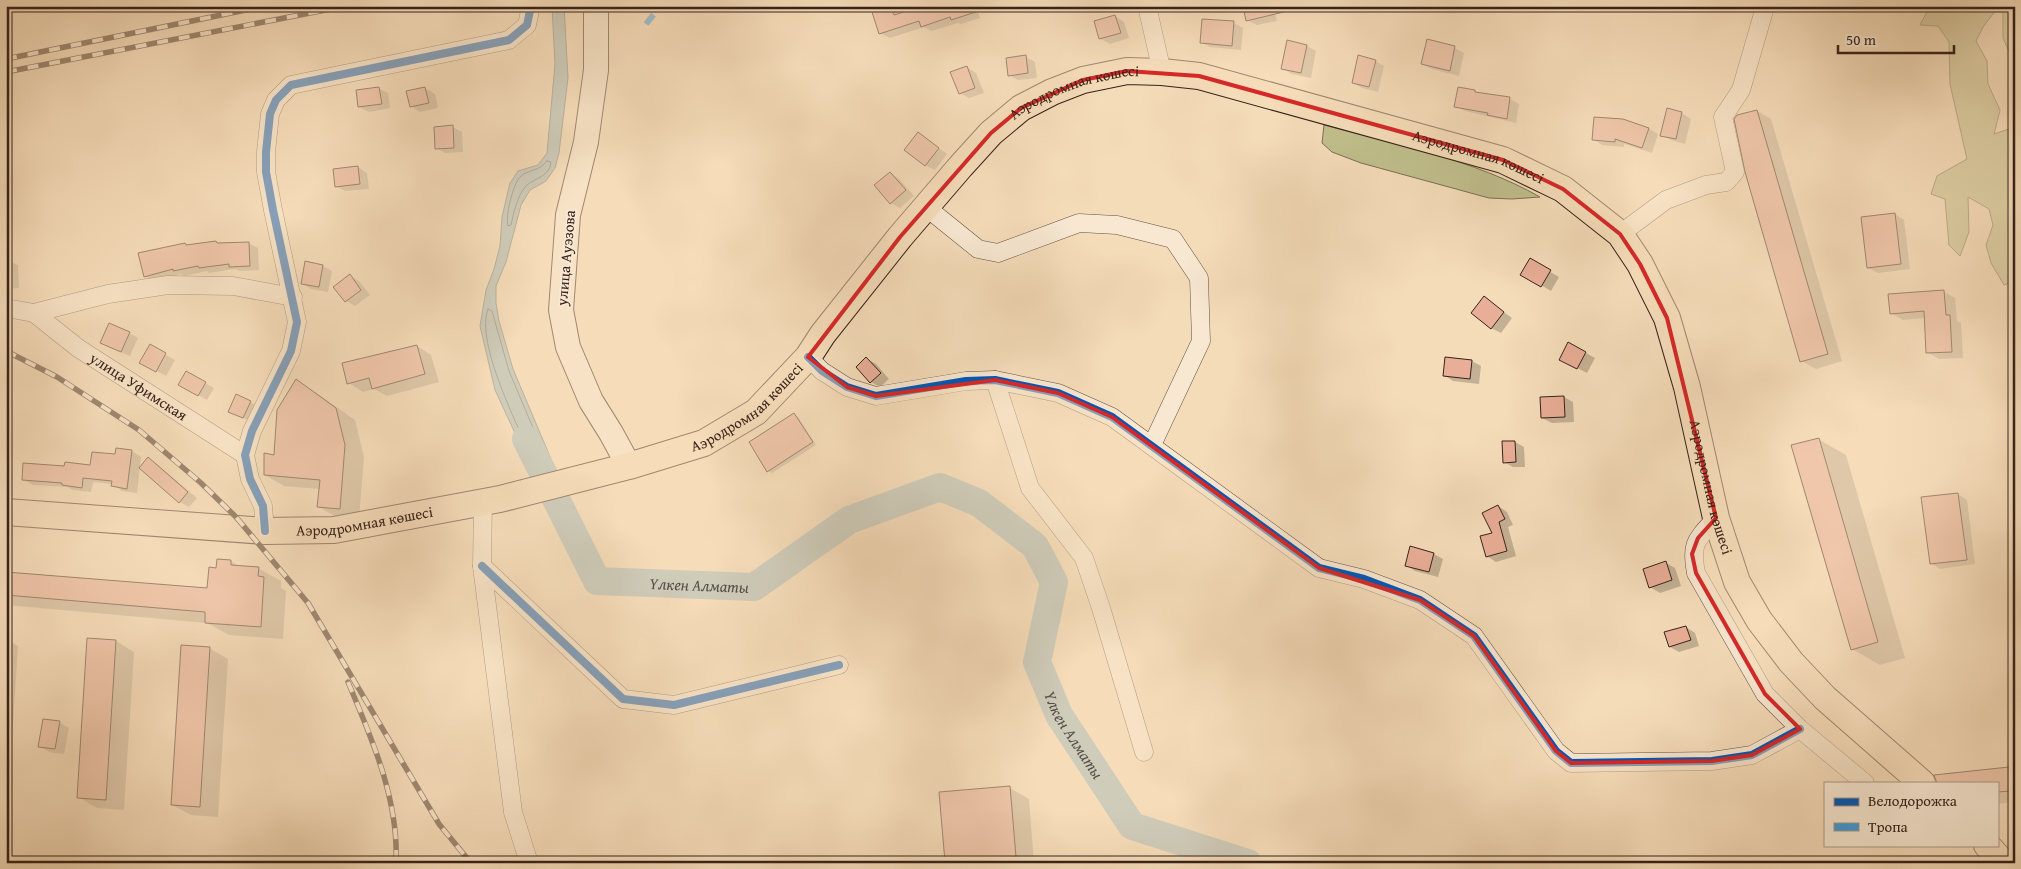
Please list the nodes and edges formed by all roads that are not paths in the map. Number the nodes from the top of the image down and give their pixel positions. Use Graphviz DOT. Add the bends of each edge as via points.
graph roads {
  1 [pos="531,6"];
  2 [pos="596,6"];
  3 [pos="1147,6"];
  4 [pos="1763,6"];
  5 [pos="1162,72"];
  6 [pos="926,207"];
  7 [pos="1620,234"];
  8 [pos="293,298"];
  9 [pos="6,308"];
  10 [pos="34,314"];
  11 [pos="808,357"];
  12 [pos="995,380"];
  13 [pos="1152,445"];
  14 [pos="245,455"];
  15 [pos="629,466"];
  16 [pos="492,501"];
  17 [pos="6,512"];
  18 [pos="1716,518"];
  19 [pos="265,531"];
  20 [pos="482,566"];
  21 [pos="839,665"];
  22 [pos="1800,729"];
  23 [pos="1144,752"];
  24 [pos="1864,782"];
  25 [pos="1921,782"];
  26 [pos="1988,846"];
  27 [pos="529,863"];
  28 [pos="2003,863"];
  1 -- 8 [label="street" via="527,25 510,40 291,85 276,100 270,114 266,172"];
  2 -- 15 [label="main road, улица Ауэзова" via="596,70 586,142 568,215 561,310 568,347 591,401"];
  3 -- 5 [label="street"];
  4 -- 7 [label="street" via="1741,90 1724,117 1736,172 1726,182 1706,185 1666,200"];
  5 -- 6 [label="main road, Аэродромная көшесі" via="1127,71 1083,80 1022,108 991,133"];
  5 -- 7 [label="main road, Аэродромная көшесі" via="1199,76 1503,160 1563,189"];
  6 -- 11 [label="main road, Аэродромная көшесі"];
  6 -- 13 [label="street" via="978,249 998,253 1079,223 1117,225 1173,239 1199,278 1201,341"];
  7 -- 18 [label="main road, Аэродромная көшесі" via="1640,264 1667,318 1687,387"];
  8 -- 10 [label="street" via="233,286 168,285 108,294"];
  8 -- 14 [label="street" via="297,322 291,351 252,431"];
  9 -- 10 [label="street"];
  10 -- 14 [label="street, улица Уфимская" via="78,348"];
  11 -- 12 [label="street" via="822,371 847,387 876,396 966,381"];
  11 -- 15 [label="main road, Аэродромная көшесі" via="756,412 704,444"];
  12 -- 13 [label="street" via="1058,392 1112,417"];
  12 -- 23 [label="street" via="1030,488 1084,558"];
  13 -- 22 [label="street" via="1320,568 1364,579 1420,600 1474,636 1556,751 1571,762 1712,761 1752,755"];
  14 -- 19 [label="street" via="250,479 263,506"];
  15 -- 16 [label="main road, Аэродромная көшесі"];
  16 -- 19 [label="main road, Аэродромная көшесі" via="334,530"];
  16 -- 20 [label="street"];
  17 -- 19 [label="main road, Аэродромная көшесі"];
  18 -- 22 [label="street" via="1698,538 1692,554 1696,573 1765,694"];
  18 -- 25 [label="main road, Аэродромная көшесі" via="1737,582 1759,620 1825,698"];
  20 -- 21 [label="street" via="623,699 674,705"];
  20 -- 27 [label="street" via="513,812"];
  22 -- 24 [label="street"];
  26 -- 28 [label="main road"];
}
